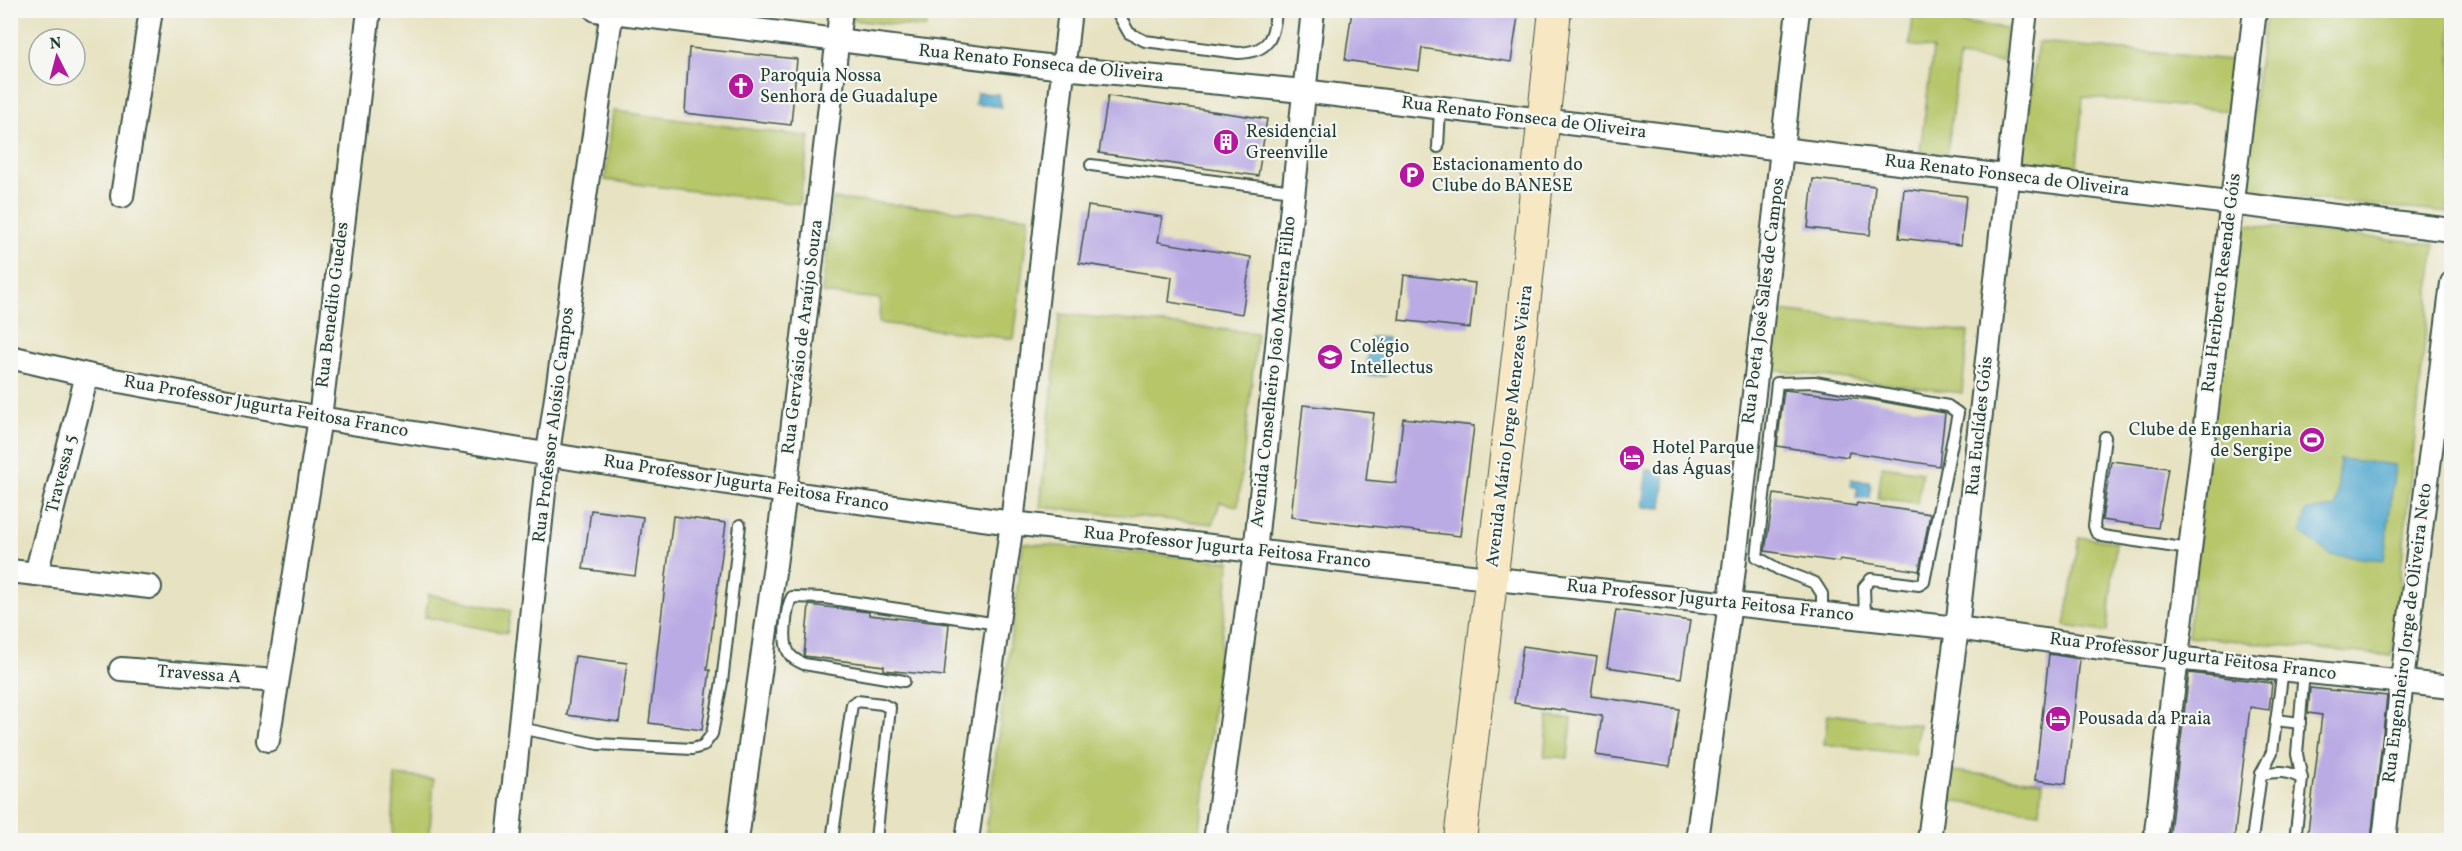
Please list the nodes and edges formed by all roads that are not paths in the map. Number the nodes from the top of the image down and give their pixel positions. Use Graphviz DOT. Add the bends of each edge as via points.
graph roads {
  1 [pos="151,10"];
  2 [pos="369,10"];
  3 [pos="841,10"];
  4 [pos="1070,10"];
  5 [pos="1116,10"];
  6 [pos="1276,10"];
  7 [pos="1313,10"];
  8 [pos="1555,10"];
  9 [pos="1798,10"];
  10 [pos="2026,10"];
  11 [pos="2255,10"];
  12 [pos="607,11"];
  13 [pos="838,40"];
  14 [pos="1063,68"];
  15 [pos="1303,91"];
  16 [pos="1440,110"];
  17 [pos="1544,120"];
  18 [pos="1438,147"];
  19 [pos="1782,149"];
  20 [pos="1091,165"];
  21 [pos="2008,177"];
  22 [pos="1293,191"];
  23 [pos="122,196"];
  24 [pos="2232,203"];
  25 [pos="2451,230"];
  26 [pos="2451,283"];
  27 [pos="10,357"];
  28 [pos="87,375"];
  29 [pos="320,418"];
  30 [pos="2105,437"];
  31 [pos="548,453"];
  32 [pos="784,492"];
  33 [pos="1012,523"];
  34 [pos="740,525"];
  35 [pos="2189,549"];
  36 [pos="1255,552"];
  37 [pos="10,571"];
  38 [pos="36,574"];
  39 [pos="1492,578"];
  40 [pos="150,586"];
  41 [pos="1730,603"];
  42 [pos="1822,613"];
  43 [pos="1865,618"];
  44 [pos="998,624"];
  45 [pos="1957,628"];
  46 [pos="2175,658"];
  47 [pos="122,669"];
  48 [pos="2294,670"];
  49 [pos="277,681"];
  50 [pos="904,681"];
  51 [pos="2402,681"];
  52 [pos="2451,687"];
  53 [pos="2276,720"];
  54 [pos="2300,723"];
  55 [pos="520,729"];
  56 [pos="268,740"];
  57 [pos="2269,762"];
  58 [pos="2297,764"];
  59 [pos="2261,774"];
  60 [pos="2302,779"];
  61 [pos="508,840"];
  62 [pos="737,840"];
  63 [pos="832,840"];
  64 [pos="876,840"];
  65 [pos="967,840"];
  66 [pos="1215,840"];
  67 [pos="1460,840"];
  68 [pos="1697,840"];
  69 [pos="1929,840"];
  70 [pos="2155,840"];
  71 [pos="2252,840"];
  72 [pos="2295,840"];
  73 [pos="2384,840"];
  1 -- 23 [label="street"];
  2 -- 29 [label="street, Rua Benedito Guedes"];
  3 -- 13 [label="street, Rua Gervásio de Araújo Souza"];
  4 -- 14 [label="street"];
  5 -- 6 [label="lane" via="1129,33 1145,41 1238,53 1261,49 1274,34"];
  7 -- 15 [label="street, Avenida Conselheiro João Moreira Filho"];
  8 -- 17 [label="street, Avenida Mário Jorge Menezes Vieira"];
  9 -- 19 [label="street, Rua Poeta José Sales de Campos"];
  10 -- 21 [label="street, Rua Euclídes Góis"];
  11 -- 24 [label="street, Rua Heriberto Resende Góis"];
  12 -- 13 [label="street, Rua Renato Fonseca de Oliveira"];
  12 -- 31 [label="street, Rua Professor Aloísio Campos"];
  13 -- 14 [label="street, Rua Renato Fonseca de Oliveira"];
  13 -- 32 [label="street, Rua Gervásio de Araújo Souza"];
  14 -- 15 [label="street, Rua Renato Fonseca de Oliveira"];
  14 -- 33 [label="street"];
  15 -- 16 [label="street, Rua Renato Fonseca de Oliveira"];
  15 -- 22 [label="street, Avenida Conselheiro João Moreira Filho"];
  16 -- 17 [label="street, Rua Renato Fonseca de Oliveira"];
  16 -- 18 [label="lane"];
  17 -- 19 [label="street, Rua Renato Fonseca de Oliveira"];
  17 -- 39 [label="street, Avenida Mário Jorge Menezes Vieira"];
  19 -- 21 [label="street, Rua Renato Fonseca de Oliveira"];
  19 -- 41 [label="street, Rua Poeta José Sales de Campos"];
  20 -- 22 [label="lane"];
  21 -- 24 [label="street, Rua Renato Fonseca de Oliveira"];
  21 -- 45 [label="street, Rua Euclídes Góis"];
  22 -- 36 [label="street, Avenida Conselheiro João Moreira Filho"];
  24 -- 25 [label="street, Rua Renato Fonseca de Oliveira"];
  24 -- 35 [label="street, Rua Heriberto Resende Góis"];
  26 -- 51 [label="street, Rua Engenheiro Jorge de Oliveira Neto"];
  27 -- 28 [label="street, Rua Professor Jugurta Feitosa Franco"];
  28 -- 29 [label="street, Rua Professor Jugurta Feitosa Franco"];
  28 -- 38 [label="street, Travessa 5"];
  29 -- 31 [label="street, Rua Professor Jugurta Feitosa Franco"];
  29 -- 49 [label="street, Rua Benedito Guedes"];
  30 -- 35 [label="lane" via="2096,532"];
  31 -- 32 [label="street, Rua Professor Jugurta Feitosa Franco"];
  31 -- 55 [label="street, Rua Professor Aloísio Campos"];
  32 -- 33 [label="street, Rua Professor Jugurta Feitosa Franco"];
  32 -- 62 [label="street, Rua Gervásio de Araújo Souza"];
  33 -- 36 [label="street, Rua Professor Jugurta Feitosa Franco"];
  33 -- 44 [label="street"];
  34 -- 55 [label="lane" via="722,682 712,734 703,746 692,749 598,744"];
  35 -- 46 [label="street, Rua Heriberto Resende Góis"];
  36 -- 39 [label="street, Rua Professor Jugurta Feitosa Franco"];
  36 -- 66 [label="street, Avenida Conselheiro João Moreira Filho"];
  37 -- 38 [label="street"];
  38 -- 40 [label="street"];
  39 -- 41 [label="street, Rua Professor Jugurta Feitosa Franco"];
  39 -- 67 [label="street, Avenida Mário Jorge Menezes Vieira"];
  41 -- 42 [label="street, Rua Professor Jugurta Feitosa Franco"];
  41 -- 68 [label="street, Rua Poeta José Sales de Campos"];
  42 -- 43 [label="street, Rua Professor Jugurta Feitosa Franco"];
  42 -- 43 [label="lane" via="1822,594 1815,583 1757,557 1777,383 1815,382 1948,406 1958,413 1924,582 1919,585 1871,579 1864,586"];
  43 -- 45 [label="street, Rua Professor Jugurta Feitosa Franco"];
  44 -- 50 [label="lane" via="825,598 792,597 785,637 794,659"];
  44 -- 65 [label="street"];
  45 -- 46 [label="street, Rua Professor Jugurta Feitosa Franco"];
  45 -- 69 [label="street, Rua Euclídes Góis"];
  46 -- 48 [label="street, Rua Professor Jugurta Feitosa Franco"];
  46 -- 70 [label="street, Rua Heriberto Resende Góis"];
  47 -- 49 [label="street, Travessa A"];
  48 -- 51 [label="street, Rua Professor Jugurta Feitosa Franco"];
  48 -- 53 [label="lane"];
  48 -- 54 [label="lane"];
  49 -- 56 [label="street, Rua Benedito Guedes"];
  51 -- 52 [label="street, Rua Professor Jugurta Feitosa Franco"];
  51 -- 73 [label="street, Rua Engenheiro Jorge de Oliveira Neto"];
  53 -- 54 [label="lane"];
  53 -- 57 [label="lane"];
  54 -- 58 [label="lane"];
  55 -- 61 [label="street, Rua Professor Aloísio Campos"];
  57 -- 58 [label="lane" via="2288,767"];
  57 -- 59 [label="lane"];
  58 -- 60 [label="lane"];
  59 -- 60 [label="lane" via="2288,772"];
  59 -- 71 [label="lane"];
  60 -- 72 [label="lane"];
  63 -- 64 [label="lane" via="852,705 857,701 890,708"];
}
